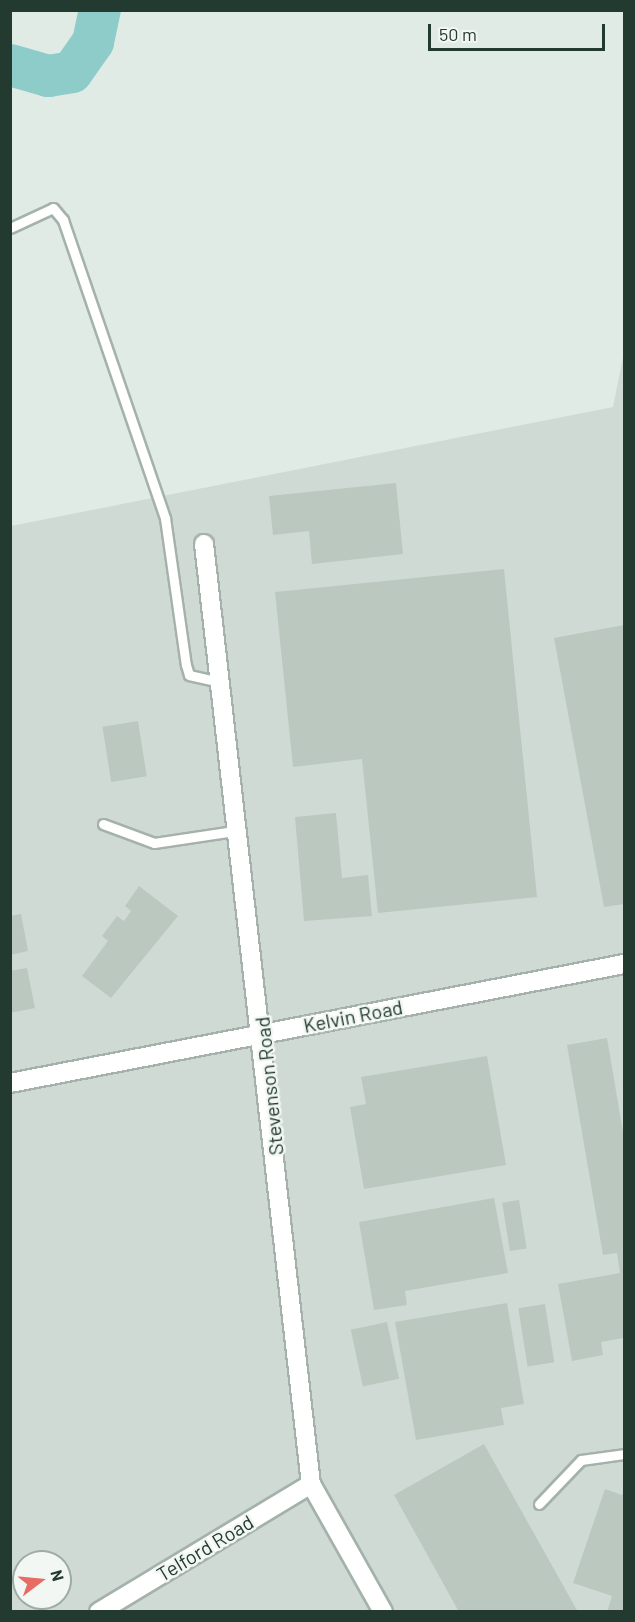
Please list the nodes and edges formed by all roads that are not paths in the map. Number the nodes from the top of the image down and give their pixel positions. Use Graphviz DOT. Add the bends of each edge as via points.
graph roads {
  1 [pos="10,228"];
  2 [pos="204,544"];
  3 [pos="219,682"];
  4 [pos="103,824"];
  5 [pos="234,831"];
  6 [pos="624,963"];
  7 [pos="264,1033"];
  8 [pos="10,1083"];
  9 [pos="624,1454"];
  10 [pos="311,1484"];
  11 [pos="539,1504"];
  12 [pos="99,1611"];
  13 [pos="383,1611"];
  1 -- 3 [label="lane" via="52,208 63,220 165,518 189,675"];
  2 -- 3 [label="street, Stevenson Road"];
  3 -- 5 [label="street, Stevenson Road"];
  4 -- 5 [label="lane" via="154,843"];
  5 -- 7 [label="street, Stevenson Road"];
  6 -- 7 [label="street, Kelvin Road"];
  7 -- 8 [label="street, Kelvin Road"];
  7 -- 10 [label="street, Stevenson Road"];
  9 -- 11 [label="lane" via="581,1460"];
  10 -- 12 [label="street, Telford Road"];
  10 -- 13 [label="street, Stevenson Road"];
}
